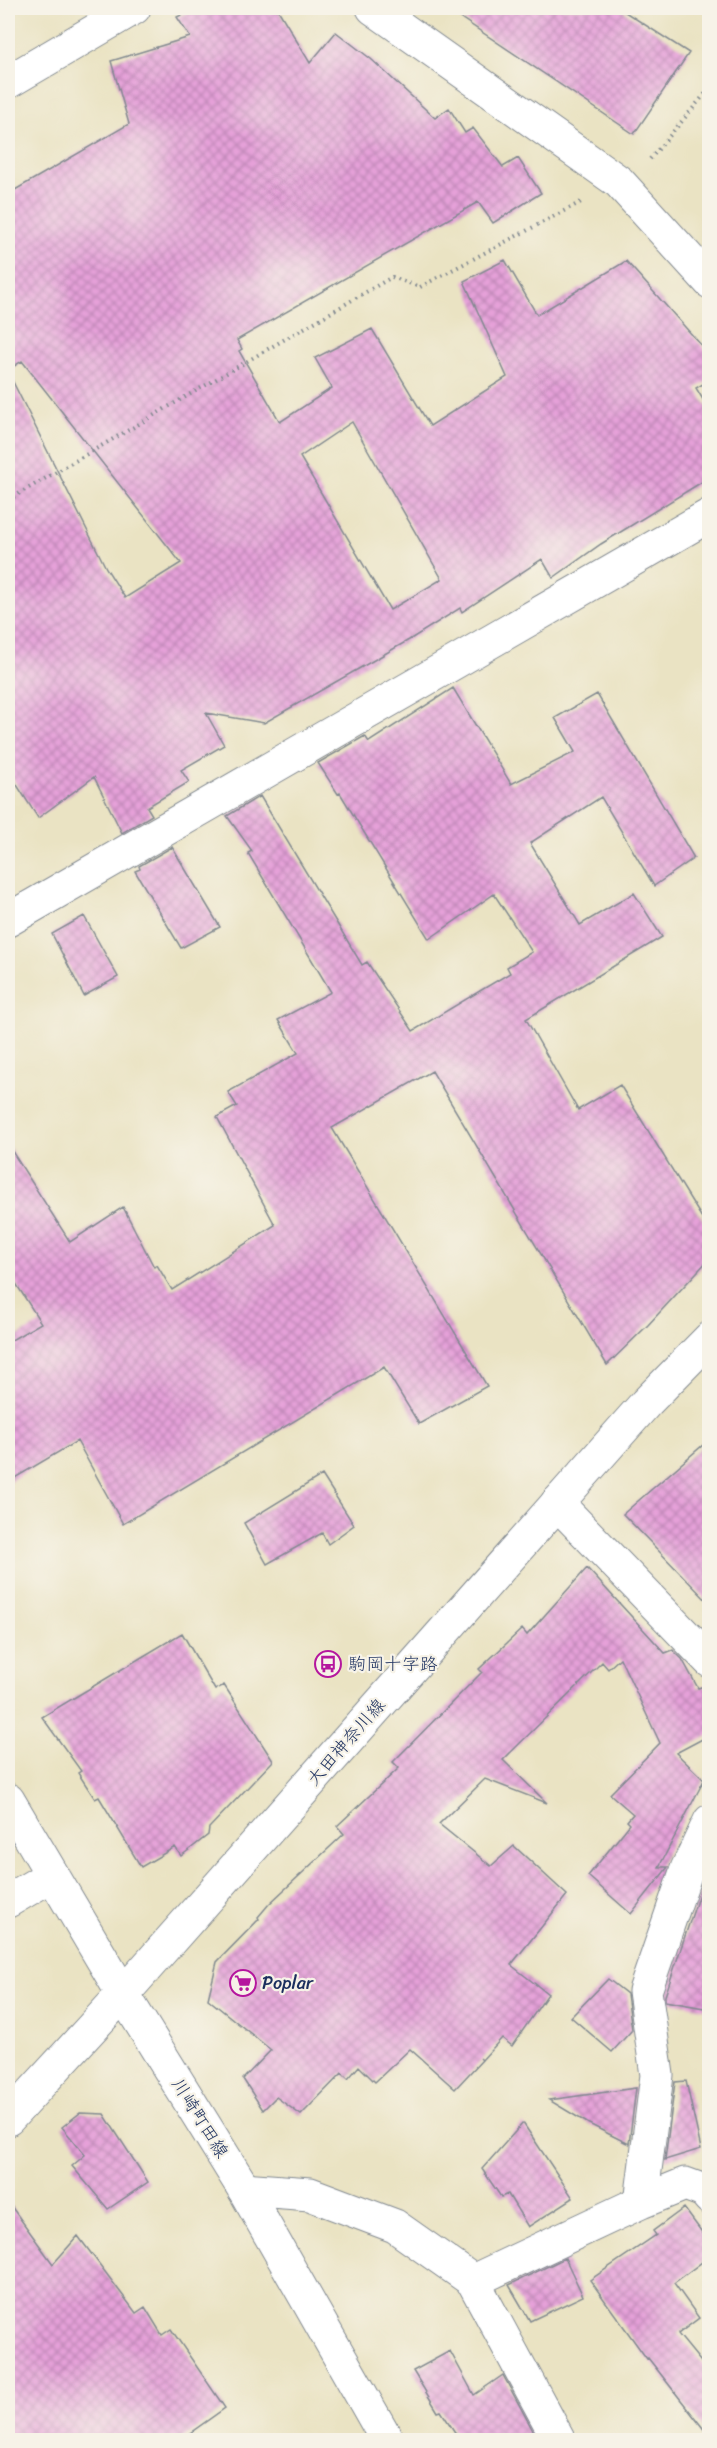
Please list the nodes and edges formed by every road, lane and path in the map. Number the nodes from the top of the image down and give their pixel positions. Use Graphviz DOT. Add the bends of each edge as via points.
graph roads {
  1 [pos="134,8"];
  2 [pos="373,8"];
  3 [pos="8,81"];
  4 [pos="710,88"];
  5 [pos="619,182"];
  6 [pos="710,282"];
  7 [pos="8,500"];
  8 [pos="710,515"];
  9 [pos="8,920"];
  10 [pos="710,1338"];
  11 [pos="557,1503"];
  12 [pos="710,1661"];
  13 [pos="8,1800"];
  14 [pos="710,1821"];
  15 [pos="52,1875"];
  16 [pos="8,1901"];
  17 [pos="123,1994"];
  18 [pos="8,2119"];
  19 [pos="244,2189"];
  20 [pos="710,2198"];
  21 [pos="641,2202"];
  22 [pos="473,2281"];
  23 [pos="387,2440"];
  24 [pos="559,2440"];
  1 -- 3 [label="street"];
  2 -- 5 [label="street"];
  4 -- 5 [label="path" via="642,168"];
  5 -- 6 [label="street"];
  5 -- 7 [label="path" via="420,286 392,277"];
  8 -- 9 [label="street"];
  10 -- 11 [label="street, 大田神奈川線"];
  11 -- 12 [label="street"];
  11 -- 17 [label="street, 大田神奈川線"];
  13 -- 15 [label="street, 川崎町田線"];
  14 -- 21 [label="street" via="687,1869 645,1991 657,2075"];
  15 -- 16 [label="street"];
  15 -- 17 [label="street, 川崎町田線"];
  17 -- 18 [label="street, 大田神奈川線"];
  17 -- 19 [label="street, 川崎町田線"];
  19 -- 22 [label="street" via="309,2194 395,2226"];
  19 -- 23 [label="street, 川崎町田線"];
  20 -- 21 [label="street" via="705,2191 685,2184"];
  21 -- 22 [label="street"];
  22 -- 24 [label="street"];
}
